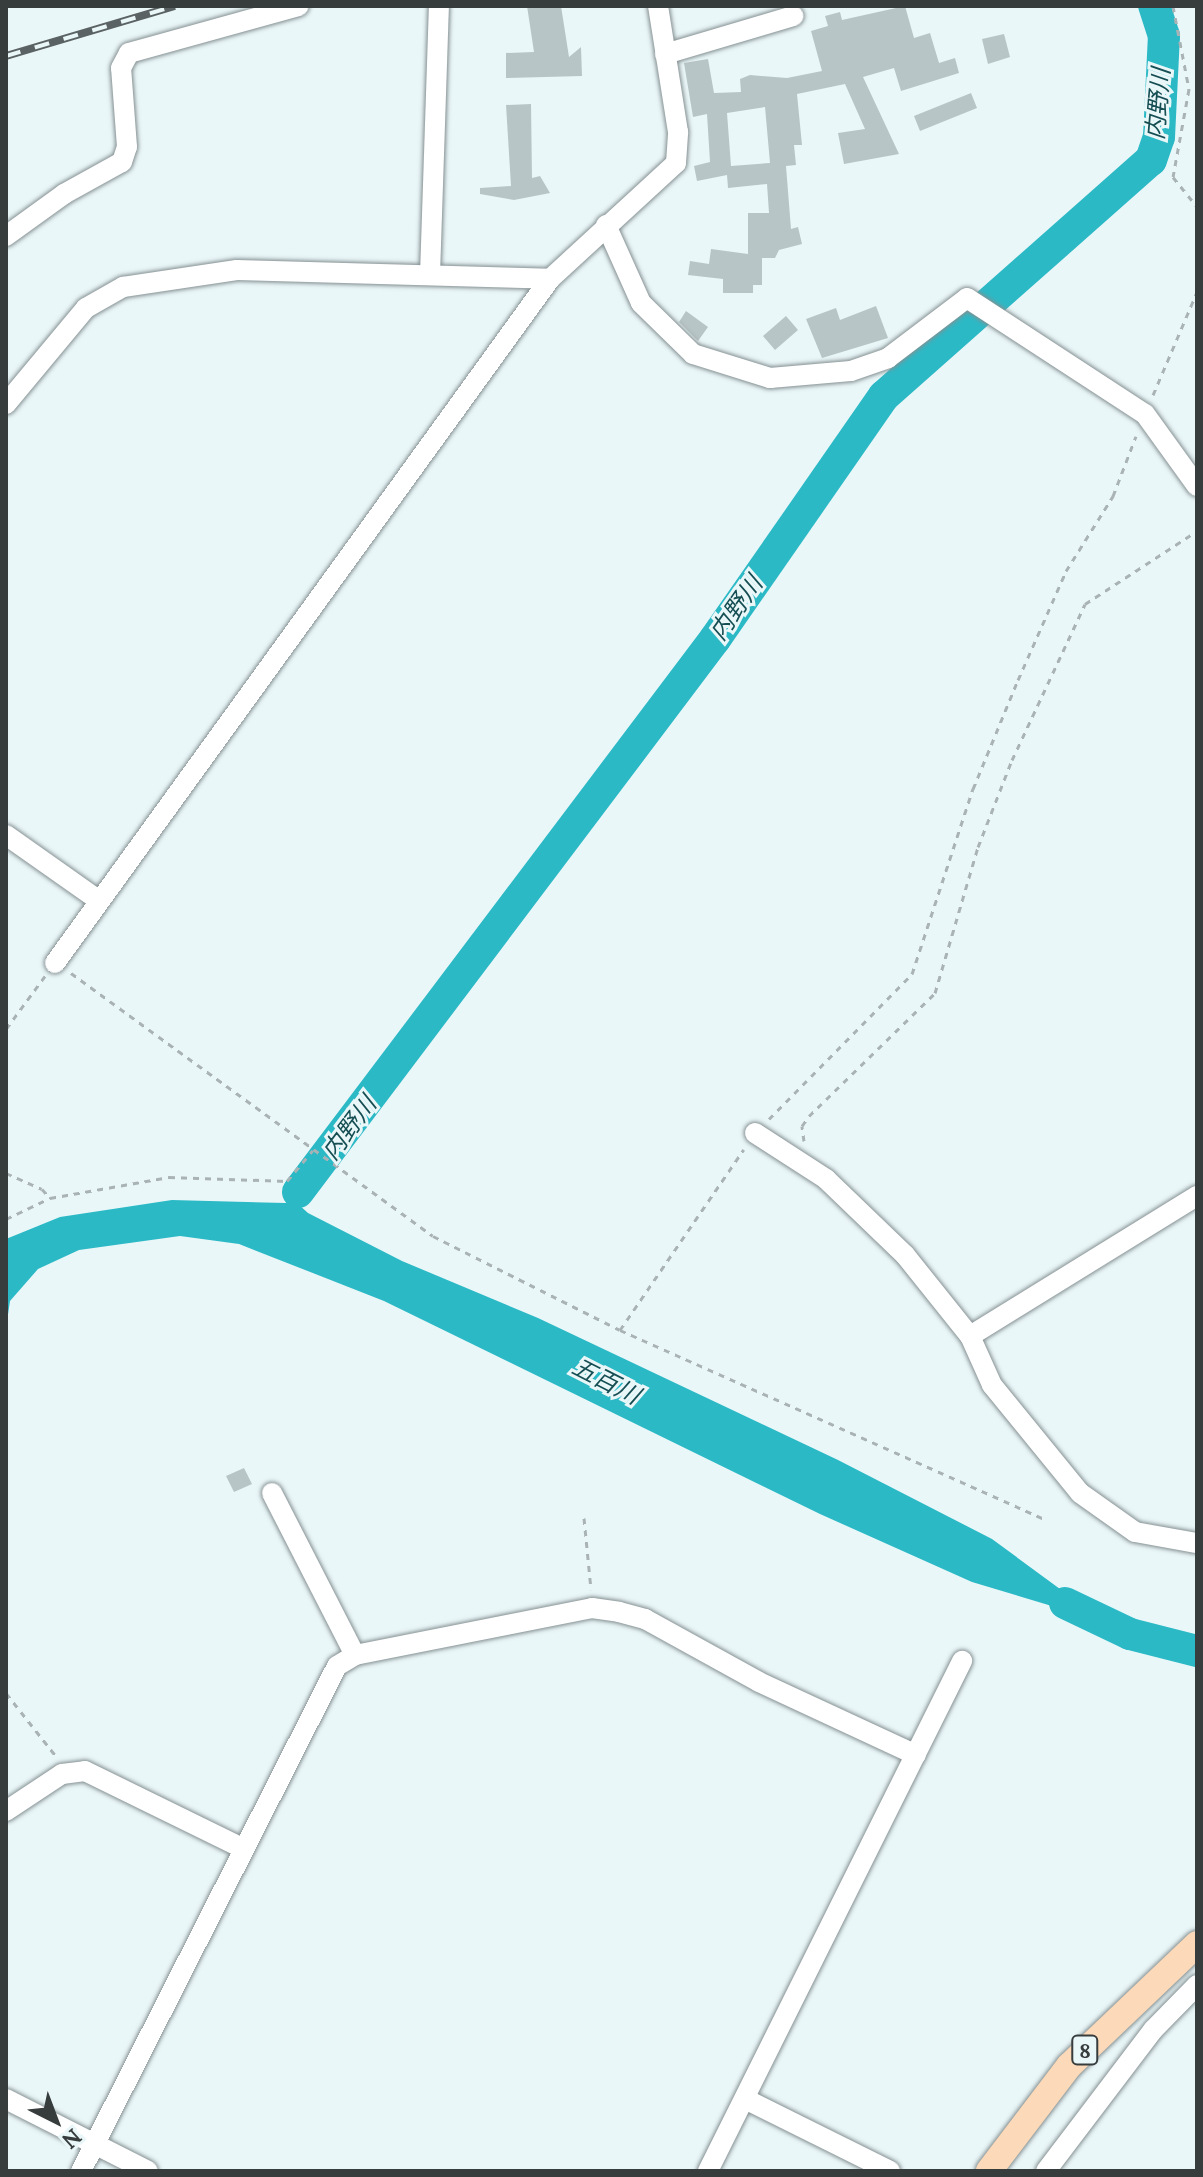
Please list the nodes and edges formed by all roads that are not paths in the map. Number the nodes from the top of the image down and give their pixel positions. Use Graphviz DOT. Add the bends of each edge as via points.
graph roads {
  1 [pos="299,6"];
  2 [pos="439,6"];
  3 [pos="658,6"];
  4 [pos="793,16"];
  5 [pos="665,54"];
  6 [pos="606,225"];
  7 [pos="6,236"];
  8 [pos="430,275"];
  9 [pos="550,279"];
  10 [pos="6,404"];
  11 [pos="1197,486"];
  12 [pos="6,835"];
  13 [pos="98,900"];
  14 [pos="55,963"];
  15 [pos="755,1133"];
  16 [pos="1197,1196"];
  17 [pos="970,1336"];
  18 [pos="272,1493"];
  19 [pos="1197,1543"];
  20 [pos="355,1655"];
  21 [pos="962,1661"];
  22 [pos="916,1755"];
  23 [pos="6,1811"];
  24 [pos="242,1848"];
  25 [pos="1197,1944"];
  26 [pos="1197,1985"];
  27 [pos="1115,2020"];
  28 [pos="1141,2046"];
  29 [pos="6,2099"];
  30 [pos="745,2099"];
  31 [pos="95,2144"];
  32 [pos="81,2171"];
  33 [pos="148,2171"];
  34 [pos="708,2171"];
  35 [pos="890,2171"];
  36 [pos="989,2171"];
  37 [pos="1046,2171"];
  1 -- 7 [label="street" via="129,53 121,68 127,147 122,162 64,194"];
  2 -- 8 [label="street"];
  3 -- 5 [label="street"];
  4 -- 5 [label="street"];
  5 -- 6 [label="street" via="679,143 676,163"];
  6 -- 9 [label="street"];
  6 -- 11 [label="street" via="631,288 693,354 742,373 799,378 874,366 967,298 1145,414"];
  8 -- 9 [label="street"];
  8 -- 10 [label="street" via="237,270 123,287 86,308"];
  9 -- 13 [label="street"];
  12 -- 13 [label="street"];
  13 -- 14 [label="street"];
  15 -- 17 [label="street" via="850,1201 905,1255"];
  16 -- 17 [label="street"];
  17 -- 19 [label="street" via="992,1385 1090,1502 1135,1532"];
  18 -- 20 [label="street"];
  20 -- 22 [label="street" via="592,1608 645,1619 747,1676"];
  20 -- 24 [label="street" via="337,1666"];
  21 -- 22 [label="street"];
  22 -- 30 [label="street"];
  23 -- 24 [label="street" via="70,1770 85,1771"];
  24 -- 31 [label="street"];
  25 -- 27 [label="main road, 8"];
  26 -- 28 [label="street"];
  27 -- 28 [label="street"];
  27 -- 36 [label="main road, 8" via="1069,2066"];
  28 -- 37 [label="street"];
  29 -- 31 [label="street"];
  30 -- 34 [label="street"];
  30 -- 35 [label="street"];
  31 -- 32 [label="street"];
  31 -- 33 [label="street"];
}
